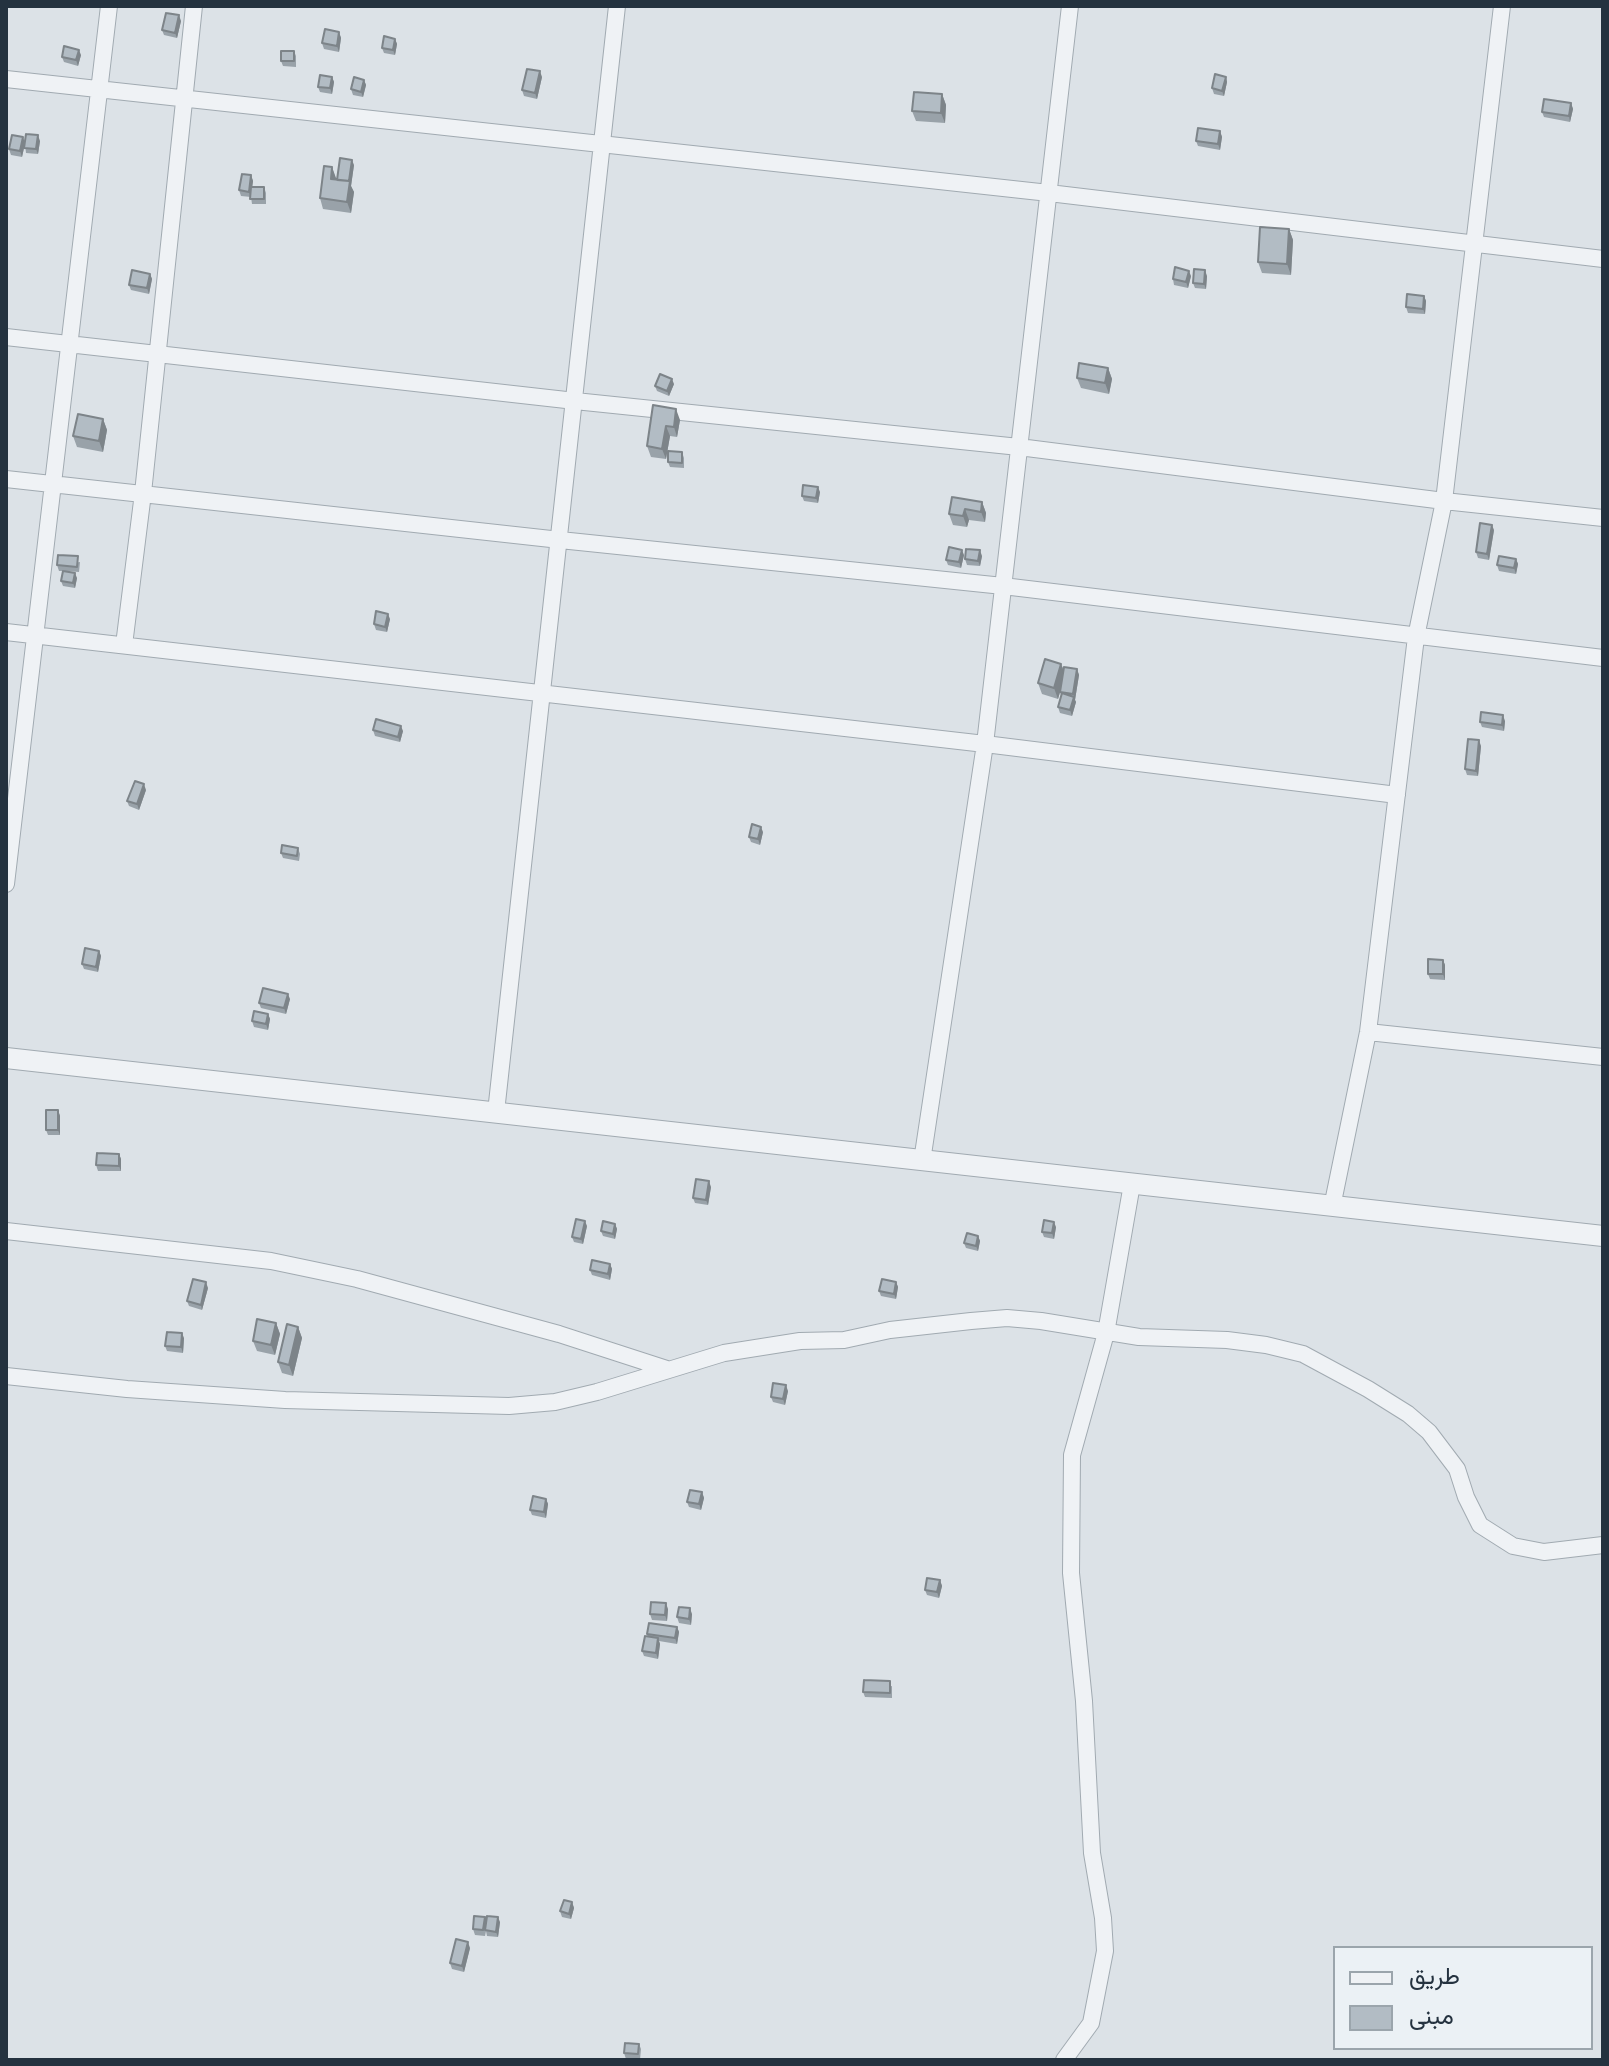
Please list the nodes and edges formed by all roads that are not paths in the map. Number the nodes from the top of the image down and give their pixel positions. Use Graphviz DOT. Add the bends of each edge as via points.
graph roads {
  1 [pos="109,6"];
  2 [pos="194,6"];
  3 [pos="617,6"];
  4 [pos="1070,6"];
  5 [pos="1502,6"];
  6 [pos="6,79"];
  7 [pos="100,89"];
  8 [pos="185,98"];
  9 [pos="603,146"];
  10 [pos="1049,193"];
  11 [pos="1475,243"];
  12 [pos="1603,259"];
  13 [pos="6,337"];
  14 [pos="68,344"];
  15 [pos="157,353"];
  16 [pos="575,401"];
  17 [pos="1019,447"];
  18 [pos="6,479"];
  19 [pos="54,484"];
  20 [pos="143,493"];
  21 [pos="1444,501"];
  22 [pos="1603,518"];
  23 [pos="560,540"];
  24 [pos="1003,586"];
  25 [pos="6,632"];
  26 [pos="35,635"];
  27 [pos="1416,637"];
  28 [pos="124,645"];
  29 [pos="1603,658"];
  30 [pos="542,694"];
  31 [pos="985,744"];
  32 [pos="1397,795"];
  33 [pos="6,884"];
  34 [pos="1368,1032"];
  35 [pos="1603,1057"];
  36 [pos="6,1058"];
  37 [pos="496,1112"];
  38 [pos="922,1161"];
  39 [pos="1132,1184"];
  40 [pos="1332,1207"];
  41 [pos="6,1231"];
  42 [pos="1603,1236"];
  43 [pos="1106,1333"];
  44 [pos="667,1369"];
  45 [pos="6,1376"];
  46 [pos="1603,1545"];
  47 [pos="1064,2060"];
  1 -- 7 [label="street"];
  2 -- 8 [label="street"];
  3 -- 9 [label="street"];
  4 -- 10 [label="street"];
  5 -- 11 [label="street"];
  6 -- 7 [label="street"];
  7 -- 8 [label="street"];
  7 -- 14 [label="street"];
  8 -- 9 [label="street"];
  8 -- 15 [label="street"];
  9 -- 10 [label="street"];
  9 -- 16 [label="street"];
  10 -- 11 [label="street"];
  10 -- 17 [label="street"];
  11 -- 12 [label="street"];
  11 -- 21 [label="street"];
  13 -- 14 [label="street"];
  14 -- 15 [label="street"];
  14 -- 19 [label="street"];
  15 -- 16 [label="street"];
  15 -- 20 [label="street"];
  16 -- 17 [label="street"];
  16 -- 23 [label="street"];
  17 -- 21 [label="street"];
  17 -- 24 [label="street"];
  18 -- 19 [label="street"];
  19 -- 20 [label="street"];
  19 -- 26 [label="street"];
  20 -- 23 [label="street"];
  20 -- 28 [label="street"];
  21 -- 22 [label="street"];
  21 -- 27 [label="street"];
  23 -- 24 [label="street"];
  23 -- 30 [label="street"];
  24 -- 27 [label="street"];
  24 -- 31 [label="street"];
  25 -- 26 [label="street"];
  26 -- 28 [label="street"];
  26 -- 33 [label="street"];
  27 -- 29 [label="street"];
  27 -- 32 [label="street"];
  28 -- 30 [label="street"];
  30 -- 31 [label="street"];
  30 -- 37 [label="street"];
  31 -- 32 [label="street"];
  31 -- 38 [label="street"];
  32 -- 34 [label="street"];
  34 -- 35 [label="street"];
  34 -- 40 [label="street"];
  36 -- 37 [label="street"];
  37 -- 38 [label="street"];
  38 -- 39 [label="street"];
  39 -- 40 [label="street"];
  39 -- 43 [label="street"];
  40 -- 42 [label="street"];
  41 -- 44 [label="street" via="271,1261 459,1305"];
  43 -- 44 [label="street" via="1007,1318 800,1341"];
  43 -- 46 [label="street" via="1227,1340 1303,1354 1368,1389 1429,1432 1457,1469 1480,1525 1513,1546 1544,1552"];
  43 -- 47 [label="street" via="1072,1455 1071,1573 1092,1853 1105,1951 1091,2023"];
  44 -- 45 [label="street" via="555,1402 509,1406 285,1400"];
}
